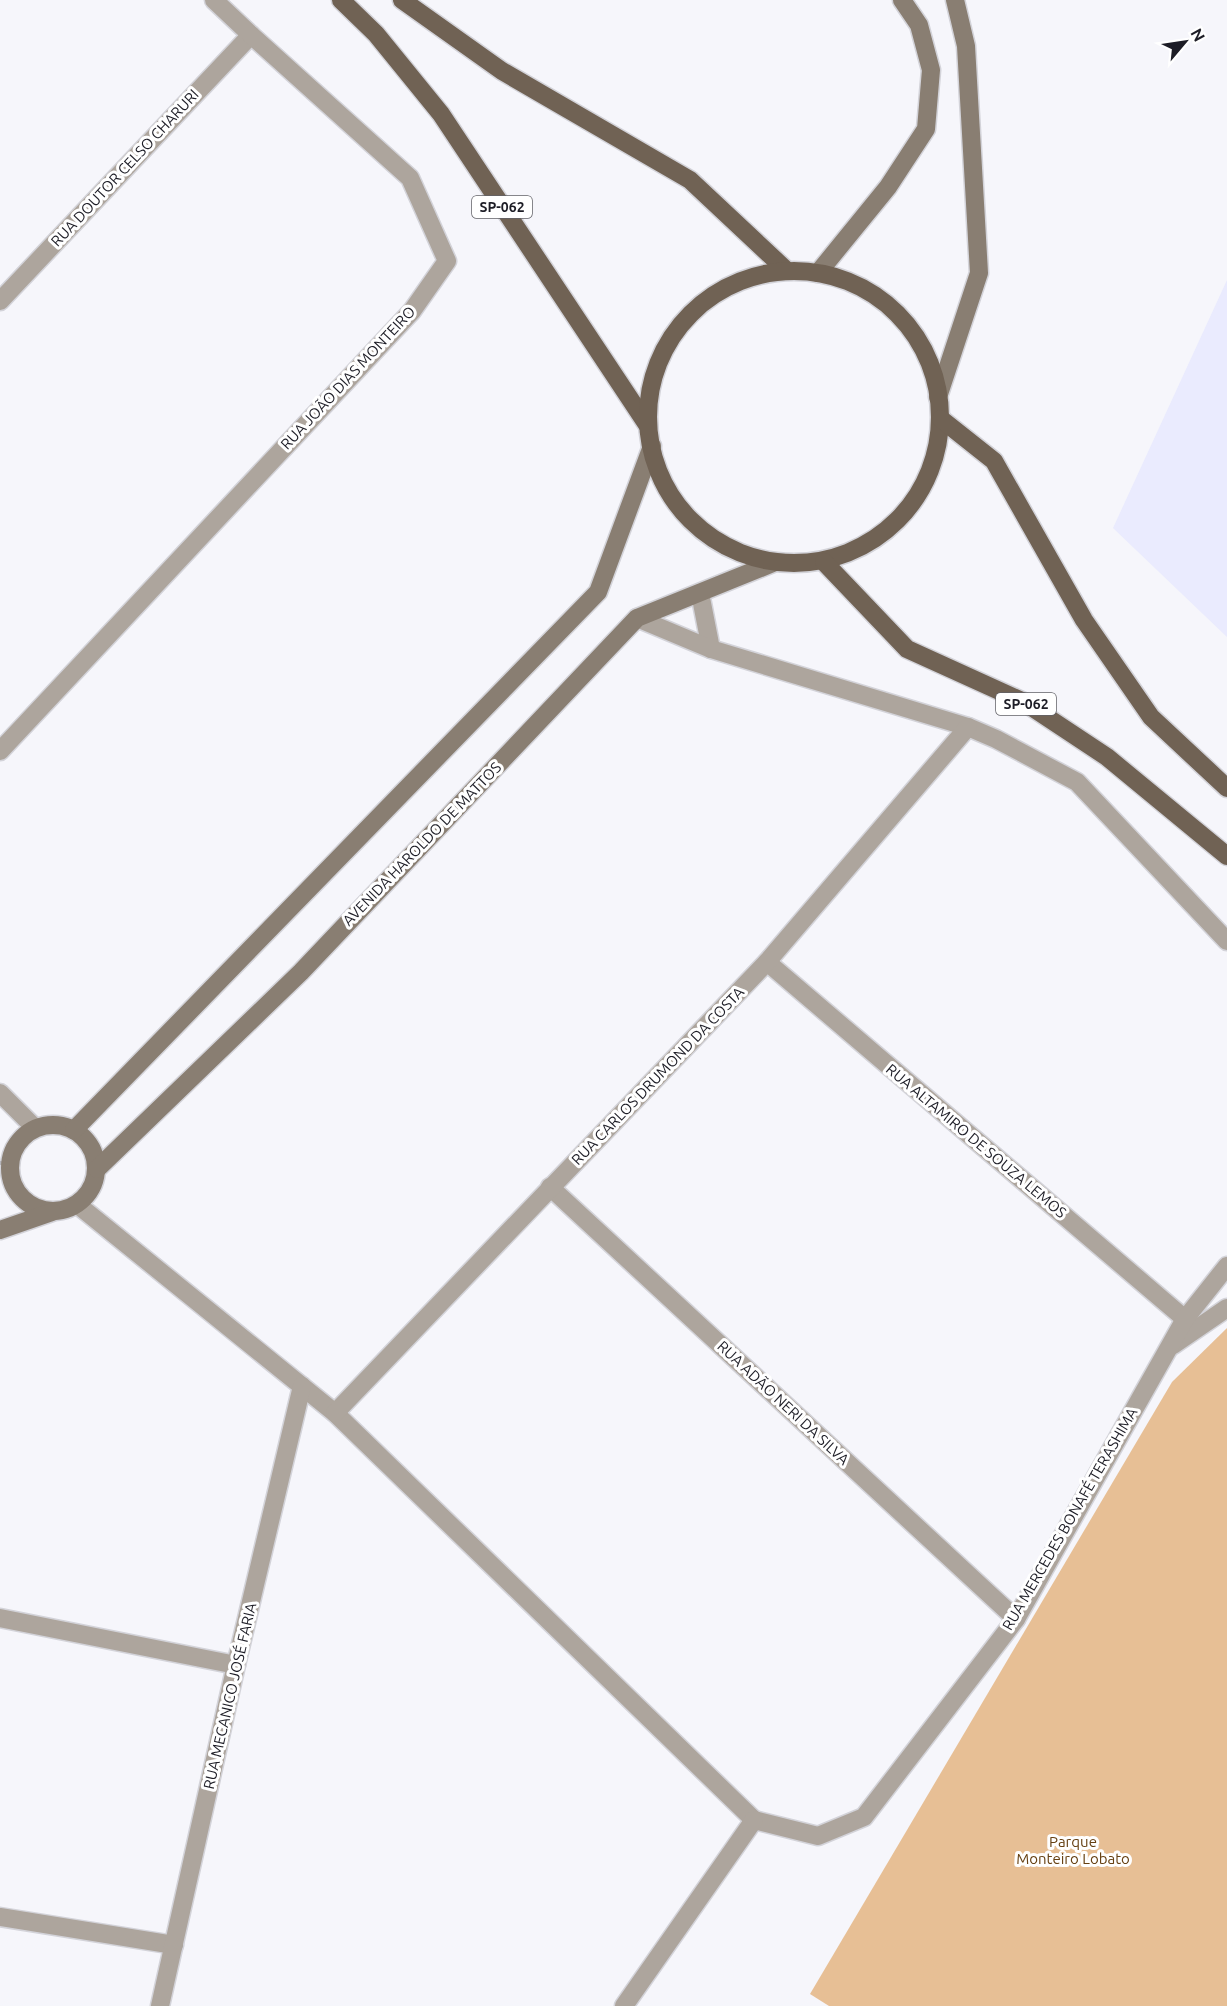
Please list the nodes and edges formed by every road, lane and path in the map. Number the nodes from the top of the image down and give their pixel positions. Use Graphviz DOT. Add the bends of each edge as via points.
graph roads {
  1 [pos="214,0"];
  2 [pos="341,0"];
  3 [pos="402,0"];
  4 [pos="903,0"];
  5 [pos="955,0"];
  6 [pos="250,35"];
  7 [pos="786,270"];
  8 [pos="818,273"];
  9 [pos="0,302"];
  10 [pos="938,397"];
  11 [pos="941,419"];
  12 [pos="648,426"];
  13 [pos="652,446"];
  14 [pos="824,562"];
  15 [pos="773,563"];
  16 [pos="700,593"];
  17 [pos="637,618"];
  18 [pos="711,649"];
  19 [pos="968,728"];
  20 [pos="0,751"];
  21 [pos="1227,788"];
  22 [pos="1227,856"];
  23 [pos="1227,941"];
  24 [pos="767,962"];
  25 [pos="0,1093"];
  26 [pos="35,1128"];
  27 [pos="74,1130"];
  28 [pos="97,1169"];
  29 [pos="5,1172"];
  30 [pos="550,1187"];
  31 [pos="78,1205"];
  32 [pos="52,1212"];
  33 [pos="0,1230"];
  34 [pos="1227,1266"];
  35 [pos="1227,1308"];
  36 [pos="1185,1319"];
  37 [pos="1169,1348"];
  38 [pos="302,1386"];
  39 [pos="335,1413"];
  40 [pos="0,1618"];
  41 [pos="1016,1619"];
  42 [pos="236,1665"];
  43 [pos="754,1820"];
  44 [pos="0,1917"];
  45 [pos="174,1946"];
  46 [pos="160,2006"];
  47 [pos="624,2006"];
  1 -- 6 [label="street, RUA JOÃO DIAS MONTEIRO"];
  2 -- 12 [label="main road, SP-062" via="376,34 441,114"];
  3 -- 7 [label="main road" via="502,71 690,180"];
  4 -- 8 [label="street" via="920,26 930,70 927,129 888,187"];
  5 -- 10 [label="street" via="966,46 979,273"];
  6 -- 9 [label="street, RUA DOUTOR CELSO CHARURI"];
  6 -- 20 [label="street, RUA JOÃO DIAS MONTEIRO" via="410,178 447,261 412,311"];
  7 -- 8 [label="main road, SP-062"];
  7 -- 12 [label="main road, SP-062" via="741,280 701,303 670,338 652,380"];
  8 -- 10 [label="main road, SP-062" via="832,274 874,293 909,324 932,365"];
  10 -- 11 [label="main road, SP-062"];
  11 -- 14 [label="main road, SP-062" via="934,465 909,510 871,544"];
  11 -- 21 [label="main road" via="994,460 1084,620 1151,717"];
  12 -- 13 [label="main road, SP-062"];
  13 -- 15 [label="main road, SP-062" via="658,472 685,515 725,547"];
  13 -- 27 [label="street" via="598,592"];
  14 -- 15 [label="main road, SP-062"];
  14 -- 22 [label="main road, SP-062" via="907,649 1024,702 1107,757"];
  15 -- 16 [label="street, AVENIDA HAROLDO DE MATTOS"];
  16 -- 17 [label="street, AVENIDA HAROLDO DE MATTOS"];
  16 -- 18 [label="street"];
  17 -- 18 [label="street"];
  17 -- 28 [label="street, AVENIDA HAROLDO DE MATTOS" via="301,972"];
  18 -- 19 [label="street"];
  19 -- 23 [label="street" via="1077,782"];
  19 -- 24 [label="street, RUA CARLOS DRUMOND DA COSTA"];
  24 -- 30 [label="street, RUA CARLOS DRUMOND DA COSTA"];
  24 -- 36 [label="street, RUA ALTAMIRO DE SOUZA LEMOS"];
  25 -- 26 [label="street"];
  26 -- 27 [label="street" via="50,1124"];
  26 -- 29 [label="street" via="14,1149"];
  27 -- 28 [label="street" via="89,1142"];
  28 -- 31 [label="street" via="92,1189"];
  29 -- 32 [label="street" via="26,1202"];
  30 -- 39 [label="street, RUA CARLOS DRUMOND DA COSTA"];
  30 -- 41 [label="street, RUA ADÃO NERI DA SILVA"];
  31 -- 32 [label="street"];
  31 -- 38 [label="street"];
  32 -- 33 [label="street"];
  34 -- 36 [label="street, RUA MERCEDES BONAFÉ TERASHIMA"];
  35 -- 37 [label="street"];
  36 -- 37 [label="street, RUA MERCEDES BONAFÉ TERASHIMA"];
  37 -- 41 [label="street, RUA MERCEDES BONAFÉ TERASHIMA"];
  38 -- 39 [label="street"];
  38 -- 42 [label="street, RUA MECANICO JOSÉ FARIA"];
  39 -- 43 [label="street"];
  40 -- 42 [label="street"];
  41 -- 43 [label="street, RUA MERCEDES BONAFÉ TERASHIMA" via="864,1817 818,1836"];
  42 -- 45 [label="street, RUA MECANICO JOSÉ FARIA"];
  43 -- 47 [label="street"];
  44 -- 45 [label="street"];
  45 -- 46 [label="street, RUA MECANICO JOSÉ FARIA"];
}
